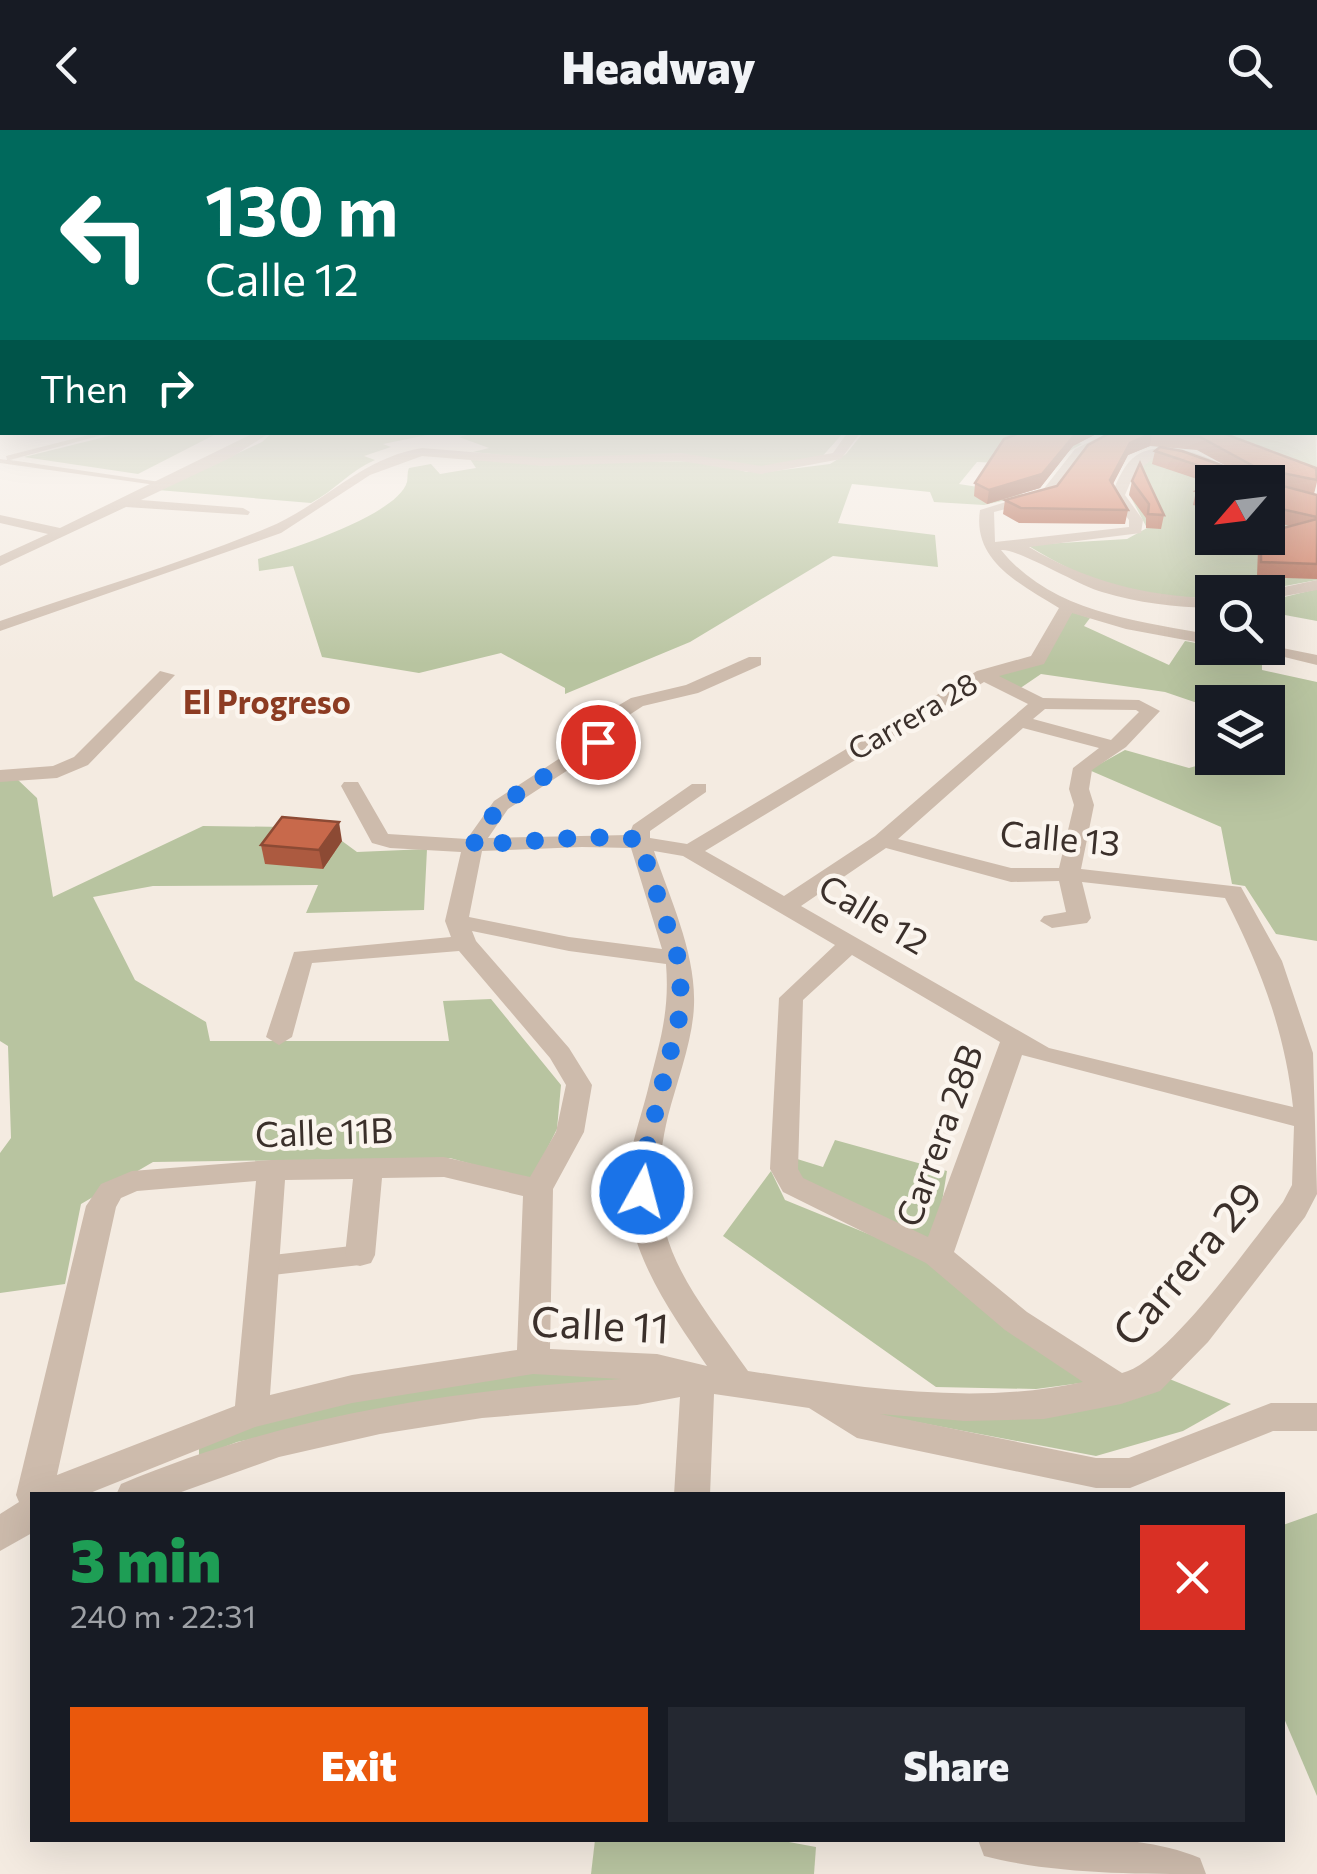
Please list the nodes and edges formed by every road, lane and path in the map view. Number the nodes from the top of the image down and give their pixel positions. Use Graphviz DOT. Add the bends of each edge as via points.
graph roads {
  1 [pos="320,501"];
  2 [pos="1019,501"];
  3 [pos="1123,501"];
  4 [pos="124,502"];
  5 [pos="243,512"];
  6 [pos="0,519"];
  7 [pos="63,534"];
  8 [pos="1014,545"];
  9 [pos="990,546"];
  10 [pos="0,562"];
  11 [pos="1317,585"];
  12 [pos="1285,591"];
  13 [pos="1195,602"];
  14 [pos="1068,607"];
  15 [pos="0,626"];
  16 [pos="1195,637"];
  17 [pos="1285,654"];
  18 [pos="1317,660"];
  19 [pos="755,661"];
  20 [pos="983,675"];
  21 [pos="166,676"];
  22 [pos="1040,703"];
  23 [pos="1020,721"];
  24 [pos="1113,746"];
  25 [pos="0,776"];
  26 [pos="351,786"];
  27 [pos="699,788"];
  28 [pos="639,839"];
  29 [pos="882,841"];
  30 [pos="473,845"];
  31 [pos="690,851"];
  32 [pos="1069,874"];
  33 [pos="1233,892"];
  34 [pos="785,906"];
  35 [pos="1052,921"];
  36 [pos="461,932"];
  37 [pos="850,944"];
  38 [pos="678,958"];
  39 [pos="279,1037"];
  40 [pos="1013,1042"];
  41 [pos="1308,1120"];
  42 [pos="368,1169"];
  43 [pos="271,1170"];
  44 [pos="1312,1186"];
  45 [pos="538,1190"];
  46 [pos="360,1254"];
  47 [pos="937,1255"];
  48 [pos="264,1266"];
  49 [pos="533,1361"];
  50 [pos="698,1378"];
  51 [pos="736,1381"];
  52 [pos="1121,1390"];
  53 [pos="817,1396"];
  54 [pos="252,1414"];
  55 [pos="1317,1416"];
  56 [pos="194,1465"];
  57 [pos="35,1492"];
  58 [pos="59,1492"];
  59 [pos="140,1492"];
  60 [pos="692,1492"];
  61 [pos="1011,1842"];
  62 [pos="1184,1874"];
  1 -- 15 [label="street" via="276,530"];
  2 -- 9 [label="street" via="986,510"];
  3 -- 8 [label="street" via="1136,530"];
  4 -- 5 [label="street"];
  4 -- 7 [label="street"];
  6 -- 7 [label="street"];
  7 -- 10 [label="street"];
  8 -- 9 [label="street"];
  8 -- 13 [label="street" via="1118,594"];
  9 -- 14 [label="street" via="992,554"];
  11 -- 12 [label="street"];
  14 -- 16 [label="street"];
  14 -- 20 [label="street, Carrera 28" via="1038,660"];
  17 -- 18 [label="street"];
  19 -- 30 [label="street" via="616,715 598,742 500,805"];
  20 -- 22 [label="street"];
  20 -- 31 [label="street, Carrera 28"];
  21 -- 25 [label="street" via="81,762 57,772"];
  22 -- 23 [label="street"];
  22 -- 24 [label="street" via="1149,707"];
  23 -- 24 [label="street"];
  23 -- 29 [label="street"];
  24 -- 32 [label="street" via="1082,768 1078,790 1084,805"];
  26 -- 30 [label="street, Calle 12" via="380,838"];
  27 -- 28 [label="street" via="640,829"];
  28 -- 30 [label="street, Calle 12"];
  28 -- 31 [label="street, Calle 12"];
  28 -- 38 [label="street"];
  29 -- 32 [label="street, Calle 13" via="1010,875"];
  29 -- 34 [label="street"];
  30 -- 36 [label="street"];
  31 -- 34 [label="street, Calle 12"];
  32 -- 33 [label="street, Calle 13"];
  32 -- 35 [label="street" via="1080,918"];
  33 -- 41 [label="street, Carrera 29" via="1270,960 1300,1053"];
  34 -- 37 [label="street, Calle 12"];
  36 -- 38 [label="street"];
  36 -- 39 [label="street" via="302,957"];
  36 -- 45 [label="street" via="578,1085 570,1132"];
  37 -- 40 [label="street, Calle 12"];
  37 -- 47 [label="street" via="791,998 784,1169 793,1185"];
  38 -- 51 [label="street" via="682,1006 642,1192 653,1244 676,1294"];
  40 -- 41 [label="street, Calle 12"];
  40 -- 47 [label="street, Carrera 28B"];
  41 -- 44 [label="street, Carrera 29"];
  42 -- 43 [label="street, Calle 11B"];
  42 -- 45 [label="street, Calle 11B" via="444,1168"];
  42 -- 46 [label="street"];
  43 -- 48 [label="street"];
  43 -- 57 [label="street, Calle 11B" via="132,1180 111,1191 101,1206"];
  44 -- 52 [label="street, Carrera 29" via="1196,1333 1148,1380"];
  45 -- 49 [label="street"];
  46 -- 48 [label="street"];
  47 -- 52 [label="street" via="1016,1321"];
  48 -- 54 [label="street"];
  49 -- 50 [label="street, Calle 11" via="658,1367"];
  49 -- 54 [label="street, Calle 11" via="352,1389"];
  50 -- 51 [label="street, Carrera 29"];
  50 -- 56 [label="street, Calle 11" via="662,1390 534,1398 391,1418"];
  50 -- 60 [label="street"];
  51 -- 53 [label="street, Carrera 29"];
  52 -- 53 [label="street, Carrera 29" via="1044,1405 965,1407"];
  53 -- 55 [label="street" via="858,1424 1096,1473 1130,1473 1271,1417"];
  54 -- 56 [label="street, Calle 11"];
  56 -- 58 [label="street, Calle 11" via="75,1482"];
  56 -- 59 [label="street, Calle 11"];
  61 -- 62 [label="street"];
}
